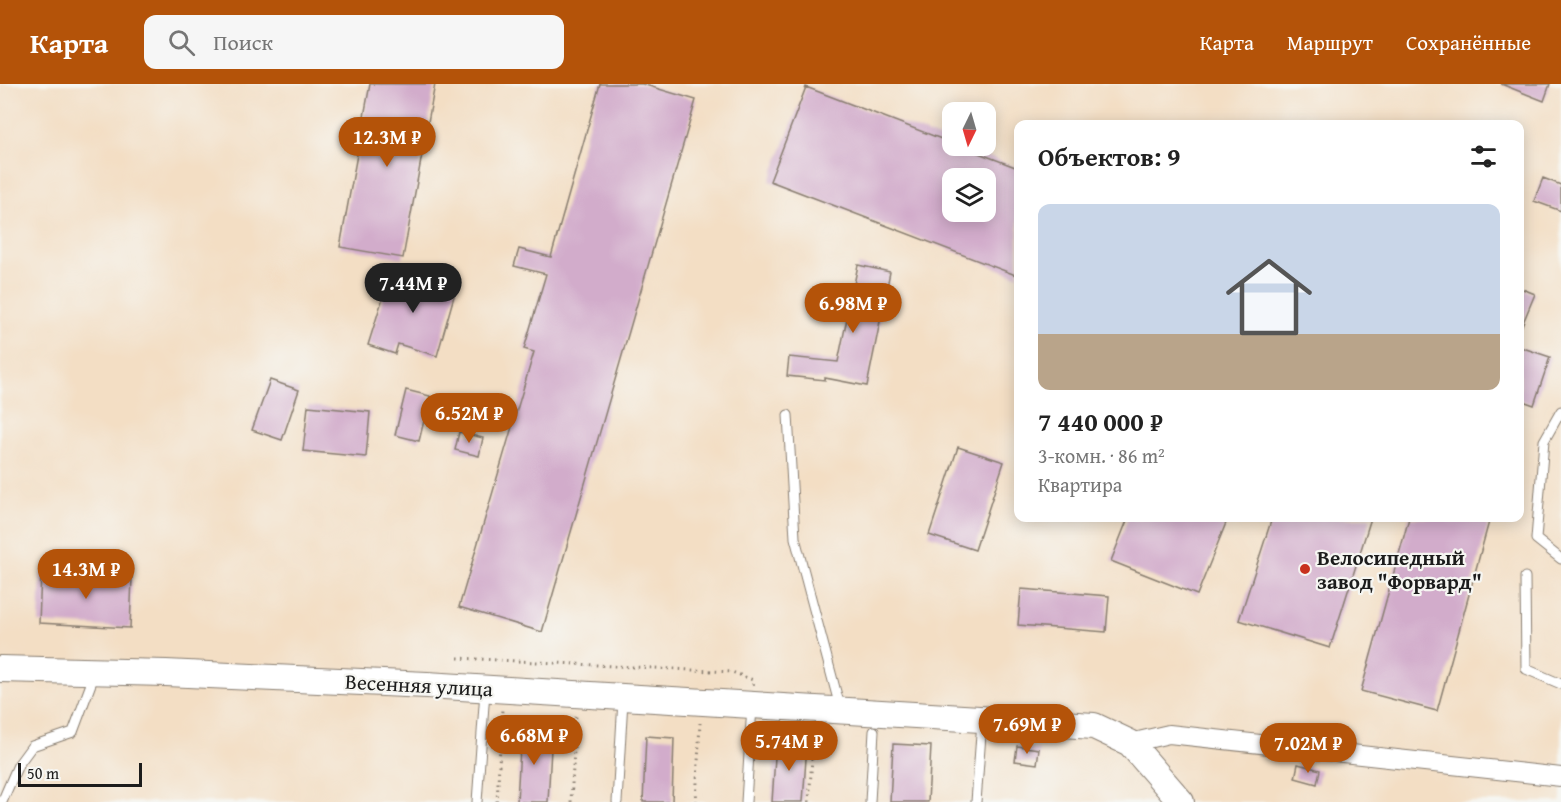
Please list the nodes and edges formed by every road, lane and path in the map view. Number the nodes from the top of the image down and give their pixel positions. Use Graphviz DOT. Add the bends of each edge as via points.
graph roads {
  1 [pos="1561,411"];
  2 [pos="788,416"];
  3 [pos="1561,559"];
  4 [pos="1525,576"];
  5 [pos="458,658"];
  6 [pos="0,669"];
  7 [pos="95,671"];
  8 [pos="1561,684"];
  9 [pos="494,689"];
  10 [pos="623,697"];
  11 [pos="752,704"];
  12 [pos="840,710"];
  13 [pos="576,715"];
  14 [pos="982,718"];
  15 [pos="700,721"];
  16 [pos="814,728"];
  17 [pos="874,731"];
  18 [pos="1130,743"];
  19 [pos="1561,777"];
  20 [pos="2,802"];
  21 [pos="477,802"];
  22 [pos="497,802"];
  23 [pos="570,802"];
  24 [pos="617,802"];
  25 [pos="696,802"];
  26 [pos="746,802"];
  27 [pos="809,802"];
  28 [pos="870,802"];
  29 [pos="976,802"];
  30 [pos="1181,802"];
  1 -- 3 [label="lane" via="1544,441 1536,539"];
  2 -- 12 [label="lane" via="795,538"];
  4 -- 8 [label="lane" via="1526,669"];
  5 -- 11 [label="path" via="732,672 753,680"];
  6 -- 7 [label="street, Весенняя улица"];
  7 -- 9 [label="street, Весенняя улица"];
  7 -- 20 [label="lane" via="73,732 32,746 18,765"];
  9 -- 10 [label="street, Весенняя улица"];
  9 -- 21 [label="lane"];
  9 -- 22 [label="path"];
  10 -- 11 [label="street, Весенняя улица"];
  10 -- 24 [label="lane"];
  11 -- 12 [label="street, Весенняя улица"];
  11 -- 26 [label="lane"];
  12 -- 14 [label="street, Весенняя улица"];
  13 -- 23 [label="path"];
  14 -- 18 [label="street, Весенняя улица" via="1094,726"];
  14 -- 29 [label="lane"];
  15 -- 25 [label="path"];
  16 -- 27 [label="path"];
  17 -- 28 [label="lane"];
  18 -- 19 [label="street" via="1169,734"];
  18 -- 30 [label="street, Весенняя улица"];
}
